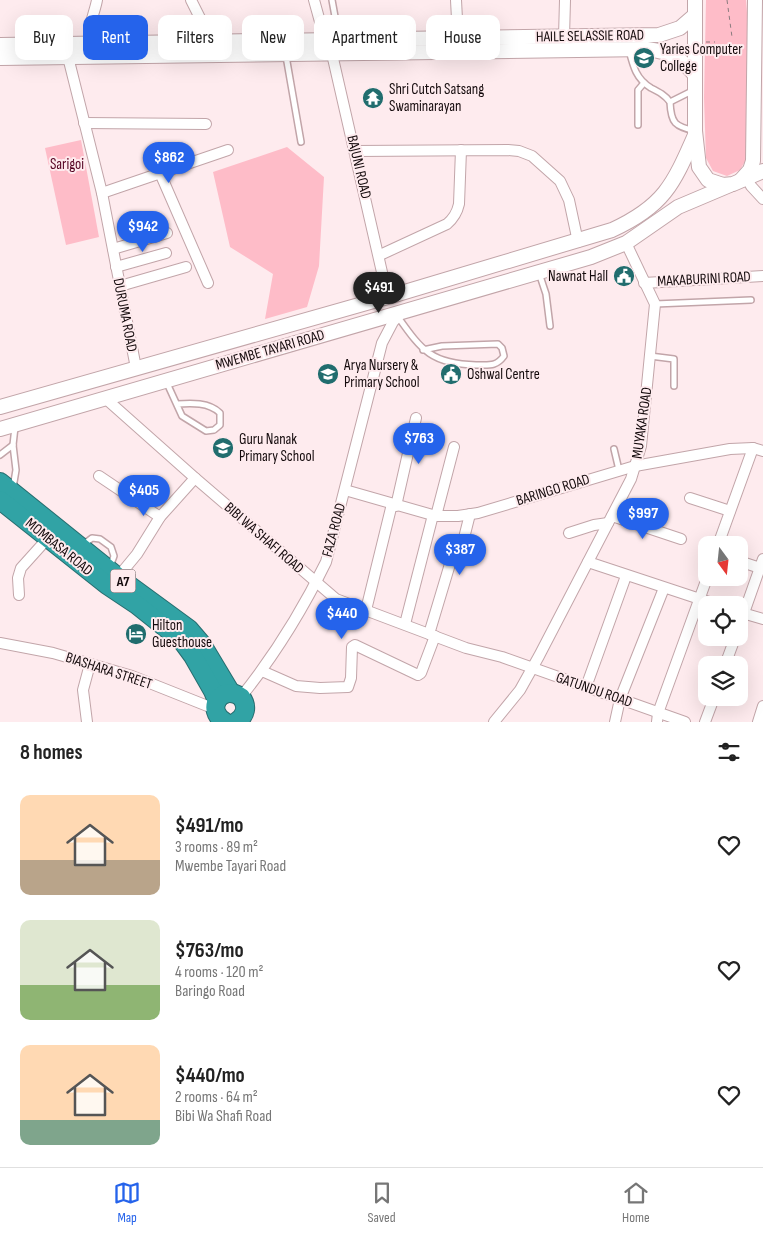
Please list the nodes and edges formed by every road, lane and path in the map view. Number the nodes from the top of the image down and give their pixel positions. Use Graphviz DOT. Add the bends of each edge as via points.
graph roads {
  1 [pos="97,0"];
  2 [pos="191,0"];
  3 [pos="314,0"];
  4 [pos="332,0"];
  5 [pos="456,0"];
  6 [pos="565,0"];
  7 [pos="695,0"];
  8 [pos="727,0"];
  9 [pos="756,0"];
  10 [pos="97,15"];
  11 [pos="198,15"];
  12 [pos="319,15"];
  13 [pos="335,15"];
  14 [pos="457,15"];
  15 [pos="695,16"];
  16 [pos="636,36"];
  17 [pos="564,37"];
  18 [pos="732,37"];
  19 [pos="500,38"];
  20 [pos="83,44"];
  21 [pos="0,45"];
  22 [pos="416,46"];
  23 [pos="148,47"];
  24 [pos="759,47"];
  25 [pos="629,50"];
  26 [pos="242,52"];
  27 [pos="0,58"];
  28 [pos="15,58"];
  29 [pos="69,60"];
  30 [pos="287,60"];
  31 [pos="333,60"];
  32 [pos="695,75"];
  33 [pos="644,83"];
  34 [pos="695,90"];
  35 [pos="670,102"];
  36 [pos="84,123"];
  37 [pos="206,124"];
  38 [pos="638,125"];
  39 [pos="695,133"];
  40 [pos="754,134"];
  41 [pos="301,142"];
  42 [pos="228,150"];
  43 [pos="461,150"];
  44 [pos="355,151"];
  45 [pos="763,153"];
  46 [pos="763,172"];
  47 [pos="160,174"];
  48 [pos="738,182"];
  49 [pos="102,193"];
  50 [pos="763,199"];
  51 [pos="636,218"];
  52 [pos="647,230"];
  53 [pos="167,233"];
  54 [pos="598,236"];
  55 [pos="578,242"];
  56 [pos="626,243"];
  57 [pos="113,248"];
  58 [pos="604,252"];
  59 [pos="166,254"];
  60 [pos="380,255"];
  61 [pos="116,267"];
  62 [pos="186,268"];
  63 [pos="539,272"];
  64 [pos="465,274"];
  65 [pos="763,276"];
  66 [pos="384,281"];
  67 [pos="208,283"];
  68 [pos="644,283"];
  69 [pos="120,286"];
  70 [pos="470,292"];
  71 [pos="398,294"];
  72 [pos="377,299"];
  73 [pos="750,300"];
  74 [pos="655,304"];
  75 [pos="328,313"];
  76 [pos="401,314"];
  77 [pos="366,323"];
  78 [pos="550,326"];
  79 [pos="333,332"];
  80 [pos="382,343"];
  81 [pos="199,350"];
  82 [pos="424,350"];
  83 [pos="650,356"];
  84 [pos="136,368"];
  85 [pos="204,370"];
  86 [pos="165,381"];
  87 [pos="77,385"];
  88 [pos="674,386"];
  89 [pos="105,398"];
  90 [pos="84,404"];
  91 [pos="177,404"];
  92 [pos="0,407"];
  93 [pos="416,418"];
  94 [pos="16,424"];
  95 [pos="0,429"];
  96 [pos="13,445"];
  97 [pos="454,447"];
  98 [pos="614,449"];
  99 [pos="758,449"];
  100 [pos="0,455"];
  101 [pos="635,466"];
  102 [pos="619,470"];
  103 [pos="99,476"];
  104 [pos="195,478"];
  105 [pos="345,490"];
  106 [pos="4,491"];
  107 [pos="690,498"];
  108 [pos="394,505"];
  109 [pos="730,512"];
  110 [pos="470,514"];
  111 [pos="434,516"];
  112 [pos="160,517"];
  113 [pos="608,524"];
  114 [pos="569,533"];
  115 [pos="721,536"];
  116 [pos="48,538"];
  117 [pos="681,540"];
  118 [pos="588,562"];
  119 [pos="748,562"];
  120 [pos="761,564"];
  121 [pos="114,573"];
  122 [pos="626,576"];
  123 [pos="316,582"];
  124 [pos="664,588"];
  125 [pos="19,595"];
  126 [pos="748,596"];
  127 [pos="698,599"];
  128 [pos="698,602"];
  129 [pos="366,610"];
  130 [pos="748,614"];
  131 [pos="763,619"];
  132 [pos="404,624"];
  133 [pos="432,635"];
  134 [pos="0,643"];
  135 [pos="90,664"];
  136 [pos="532,668"];
  137 [pos="262,671"];
  138 [pos="586,687"];
  139 [pos="620,699"];
  140 [pos="711,706"];
  141 [pos="763,706"];
  142 [pos="223,709"];
  143 [pos="658,717"];
  144 [pos="242,720"];
  145 [pos="87,722"];
  146 [pos="494,722"];
  147 [pos="615,722"];
  148 [pos="684,722"];
  149 [pos="705,722"];
  150 [pos="758,722"];
  1 -- 10 [label="street"];
  2 -- 11 [label="street"];
  3 -- 12 [label="street, BAJUNI ROAD"];
  4 -- 13 [label="lane"];
  5 -- 14 [label="street"];
  6 -- 17 [label="street"];
  7 -- 15 [label="street"];
  8 -- 18 [label="path"];
  9 -- 24 [label="street"];
  15 -- 16 [label="street, HAILE SELASSIE ROAD" via="680,28 658,35"];
  15 -- 32 [label="street"];
  16 -- 17 [label="street, HAILE SELASSIE ROAD"];
  16 -- 25 [label="lane"];
  17 -- 19 [label="street, HAILE SELASSIE ROAD"];
  20 -- 21 [label="street, HAILE SELASSIE ROAD"];
  22 -- 25 [label="street, HAILE SELASSIE ROAD"];
  23 -- 26 [label="street, HAILE SELASSIE ROAD"];
  24 -- 40 [label="street"];
  25 -- 32 [label="street, HAILE SELASSIE ROAD" via="659,51 676,56"];
  25 -- 33 [label="lane" via="634,71"];
  27 -- 28 [label="street, HAILE SELASSIE ROAD"];
  29 -- 36 [label="street, DURUMA ROAD"];
  30 -- 41 [label="lane"];
  31 -- 44 [label="street, BAJUNI ROAD"];
  32 -- 34 [label="street"];
  33 -- 35 [label="lane"];
  33 -- 38 [label="lane" via="638,90"];
  34 -- 35 [label="lane"];
  34 -- 39 [label="street"];
  35 -- 39 [label="lane" via="673,121"];
  36 -- 37 [label="street"];
  36 -- 49 [label="street, DURUMA ROAD"];
  39 -- 48 [label="street" via="701,172 713,182 723,185"];
  39 -- 51 [label="street, MWEMBE TAYARI ROAD" via="664,195"];
  40 -- 45 [label="street"];
  40 -- 48 [label="street" via="752,166"];
  42 -- 47 [label="street"];
  43 -- 44 [label="street"];
  43 -- 55 [label="street" via="519,150 532,156 565,189"];
  43 -- 60 [label="street" via="459,204 454,218"];
  44 -- 60 [label="street, BAJUNI ROAD"];
  46 -- 48 [label="street, MWEMBE TAYARI ROAD"];
  47 -- 49 [label="street"];
  47 -- 67 [label="street"];
  48 -- 50 [label="street" via="750,186"];
  48 -- 52 [label="street, MWEMBE TAYARI ROAD" via="678,207"];
  49 -- 57 [label="street, DURUMA ROAD"];
  51 -- 52 [label="street"];
  51 -- 54 [label="street, MWEMBE TAYARI ROAD"];
  52 -- 56 [label="street, MWEMBE TAYARI ROAD"];
  53 -- 57 [label="street"];
  54 -- 55 [label="street, MWEMBE TAYARI ROAD"];
  54 -- 58 [label="street"];
  55 -- 64 [label="street, MWEMBE TAYARI ROAD"];
  56 -- 58 [label="street, MWEMBE TAYARI ROAD"];
  56 -- 68 [label="street"];
  57 -- 61 [label="street, DURUMA ROAD"];
  58 -- 63 [label="street, MWEMBE TAYARI ROAD"];
  59 -- 61 [label="street"];
  60 -- 66 [label="street, BAJUNI ROAD"];
  61 -- 69 [label="street, DURUMA ROAD"];
  62 -- 69 [label="street"];
  63 -- 70 [label="street, MWEMBE TAYARI ROAD"];
  63 -- 78 [label="lane"];
  64 -- 70 [label="street"];
  64 -- 71 [label="street, MWEMBE TAYARI ROAD"];
  65 -- 68 [label="street, MAKABURINI ROAD"];
  66 -- 71 [label="street"];
  66 -- 72 [label="street, BAJUNI ROAD"];
  68 -- 74 [label="street"];
  69 -- 84 [label="street, DURUMA ROAD"];
  70 -- 76 [label="street, MWEMBE TAYARI ROAD"];
  71 -- 72 [label="street, MWEMBE TAYARI ROAD"];
  72 -- 75 [label="street, MWEMBE TAYARI ROAD"];
  73 -- 74 [label="lane"];
  74 -- 83 [label="street, MUYAKA ROAD"];
  75 -- 79 [label="street"];
  75 -- 81 [label="street, MWEMBE TAYARI ROAD"];
  76 -- 77 [label="street, MWEMBE TAYARI ROAD"];
  76 -- 80 [label="street, FAZA ROAD"];
  76 -- 82 [label="lane"];
  77 -- 79 [label="street, MWEMBE TAYARI ROAD"];
  77 -- 80 [label="street" via="376,326"];
  79 -- 85 [label="street, MWEMBE TAYARI ROAD"];
  80 -- 105 [label="street, FAZA ROAD"];
  81 -- 84 [label="street, MWEMBE TAYARI ROAD"];
  81 -- 85 [label="street"];
  82 -- 82 [label="lane" via="442,346 498,344 504,356 500,362 491,365 460,365 437,359"];
  83 -- 88 [label="lane" via="674,359"];
  83 -- 101 [label="street, MUYAKA ROAD" via="641,446"];
  84 -- 87 [label="street, MWEMBE TAYARI ROAD"];
  85 -- 86 [label="street, MWEMBE TAYARI ROAD"];
  86 -- 89 [label="street, MWEMBE TAYARI ROAD"];
  86 -- 91 [label="lane"];
  87 -- 90 [label="street"];
  87 -- 92 [label="street, MWEMBE TAYARI ROAD"];
  89 -- 90 [label="street, MWEMBE TAYARI ROAD"];
  89 -- 104 [label="street, BIBI WA SHAFI ROAD"];
  90 -- 94 [label="street, MWEMBE TAYARI ROAD"];
  91 -- 91 [label="lane" via="182,416 206,432 220,425 220,413 215,408 193,402"];
  93 -- 108 [label="street"];
  94 -- 95 [label="street, MWEMBE TAYARI ROAD"];
  94 -- 96 [label="lane"];
  96 -- 100 [label="lane"];
  96 -- 106 [label="lane" via="16,470"];
  97 -- 111 [label="street"];
  98 -- 102 [label="lane"];
  99 -- 101 [label="street, BARINGO ROAD" via="730,449"];
  99 -- 109 [label="street"];
  101 -- 102 [label="street, BARINGO ROAD"];
  101 -- 113 [label="street, MUYAKA ROAD"];
  102 -- 110 [label="street, BARINGO ROAD"];
  103 -- 112 [label="street"];
  104 -- 112 [label="street"];
  104 -- 123 [label="street, BIBI WA SHAFI ROAD"];
  105 -- 108 [label="street, BARINGO ROAD"];
  105 -- 123 [label="street, FAZA ROAD" via="326,562"];
  106 -- 116 [label="highway, MOMBASA ROAD / A7"];
  106 -- 121 [label="highway, A7"];
  107 -- 109 [label="street"];
  108 -- 111 [label="street, BARINGO ROAD"];
  108 -- 129 [label="street"];
  109 -- 115 [label="street"];
  110 -- 111 [label="street, BARINGO ROAD"];
  110 -- 133 [label="street" via="462,546 450,564"];
  111 -- 132 [label="street"];
  112 -- 121 [label="street" via="137,554"];
  113 -- 114 [label="street"];
  113 -- 117 [label="street"];
  113 -- 118 [label="street, MUYAKA ROAD"];
  116 -- 125 [label="street" via="21,568"];
  116 -- 142 [label="highway, MOMBASA ROAD / A7" via="182,641"];
  118 -- 122 [label="street"];
  118 -- 136 [label="street, MUYAKA ROAD"];
  119 -- 120 [label="street"];
  120 -- 126 [label="street"];
  121 -- 142 [label="highway, A7" via="195,635"];
  122 -- 124 [label="street"];
  122 -- 138 [label="street"];
  123 -- 129 [label="street, BIBI WA SHAFI ROAD" via="336,599"];
  123 -- 137 [label="street, FAZA ROAD"];
  124 -- 127 [label="street"];
  124 -- 139 [label="street"];
  128 -- 143 [label="street"];
  129 -- 132 [label="street, BIBI WA SHAFI ROAD"];
  130 -- 131 [label="street"];
  132 -- 133 [label="street, BIBI WA SHAFI ROAD"];
  133 -- 136 [label="street, BIBI WA SHAFI ROAD"];
  133 -- 137 [label="street" via="418,675 356,645 352,647 348,687 296,686"];
  134 -- 135 [label="street, BIASHARA STREET"];
  135 -- 142 [label="street, BIASHARA STREET"];
  135 -- 145 [label="street" via="83,690"];
  136 -- 138 [label="street, GATUNDU ROAD"];
  136 -- 146 [label="street, MUYAKA ROAD" via="520,690"];
  137 -- 142 [label="street, FAZA ROAD"];
  138 -- 139 [label="street, GATUNDU ROAD"];
  139 -- 143 [label="street, GATUNDU ROAD"];
  139 -- 147 [label="street"];
  140 -- 149 [label="street"];
  141 -- 150 [label="street"];
  142 -- 144 [label="highway" via="246,706"];
  143 -- 148 [label="street, GATUNDU ROAD"];
}
